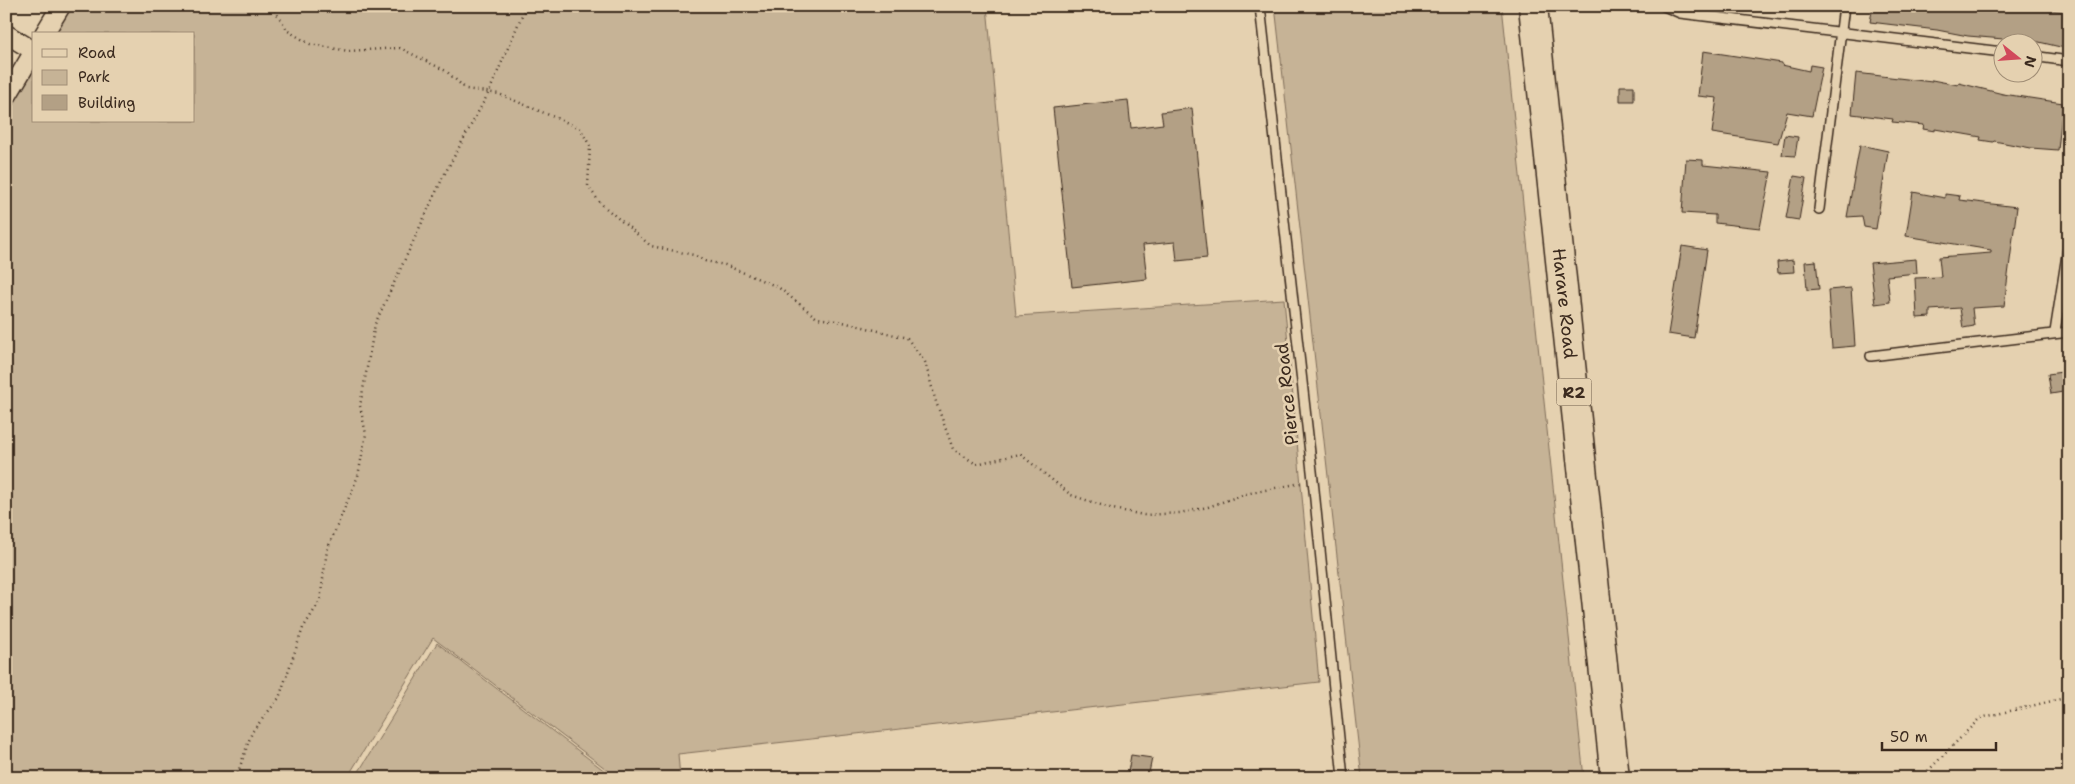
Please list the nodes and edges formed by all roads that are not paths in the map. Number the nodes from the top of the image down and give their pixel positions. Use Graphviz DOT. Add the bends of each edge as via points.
graph roads {
  1 [pos="61,6"];
  2 [pos="1260,6"];
  3 [pos="1533,6"];
  4 [pos="1664,6"];
  5 [pos="1844,6"];
  6 [pos="1840,31"];
  7 [pos="45,32"];
  8 [pos="6,34"];
  9 [pos="32,50"];
  10 [pos="1992,51"];
  11 [pos="32,54"];
  12 [pos="2042,57"];
  13 [pos="2069,61"];
  14 [pos="6,98"];
  15 [pos="1819,209"];
  16 [pos="2069,242"];
  17 [pos="2055,332"];
  18 [pos="2069,332"];
  19 [pos="1871,356"];
  20 [pos="1343,778"];
  21 [pos="1615,778"];
  1 -- 7 [label="street"];
  2 -- 20 [label="lane, Pierce Road"];
  3 -- 21 [label="highway, Harare Road / R2"];
  4 -- 6 [label="lane" via="1680,13"];
  5 -- 6 [label="lane"];
  6 -- 10 [label="lane"];
  6 -- 15 [label="lane"];
  8 -- 9 [label="street"];
  11 -- 14 [label="street"];
  12 -- 13 [label="lane"];
  16 -- 17 [label="lane"];
  17 -- 18 [label="lane"];
  17 -- 19 [label="lane"];
}
